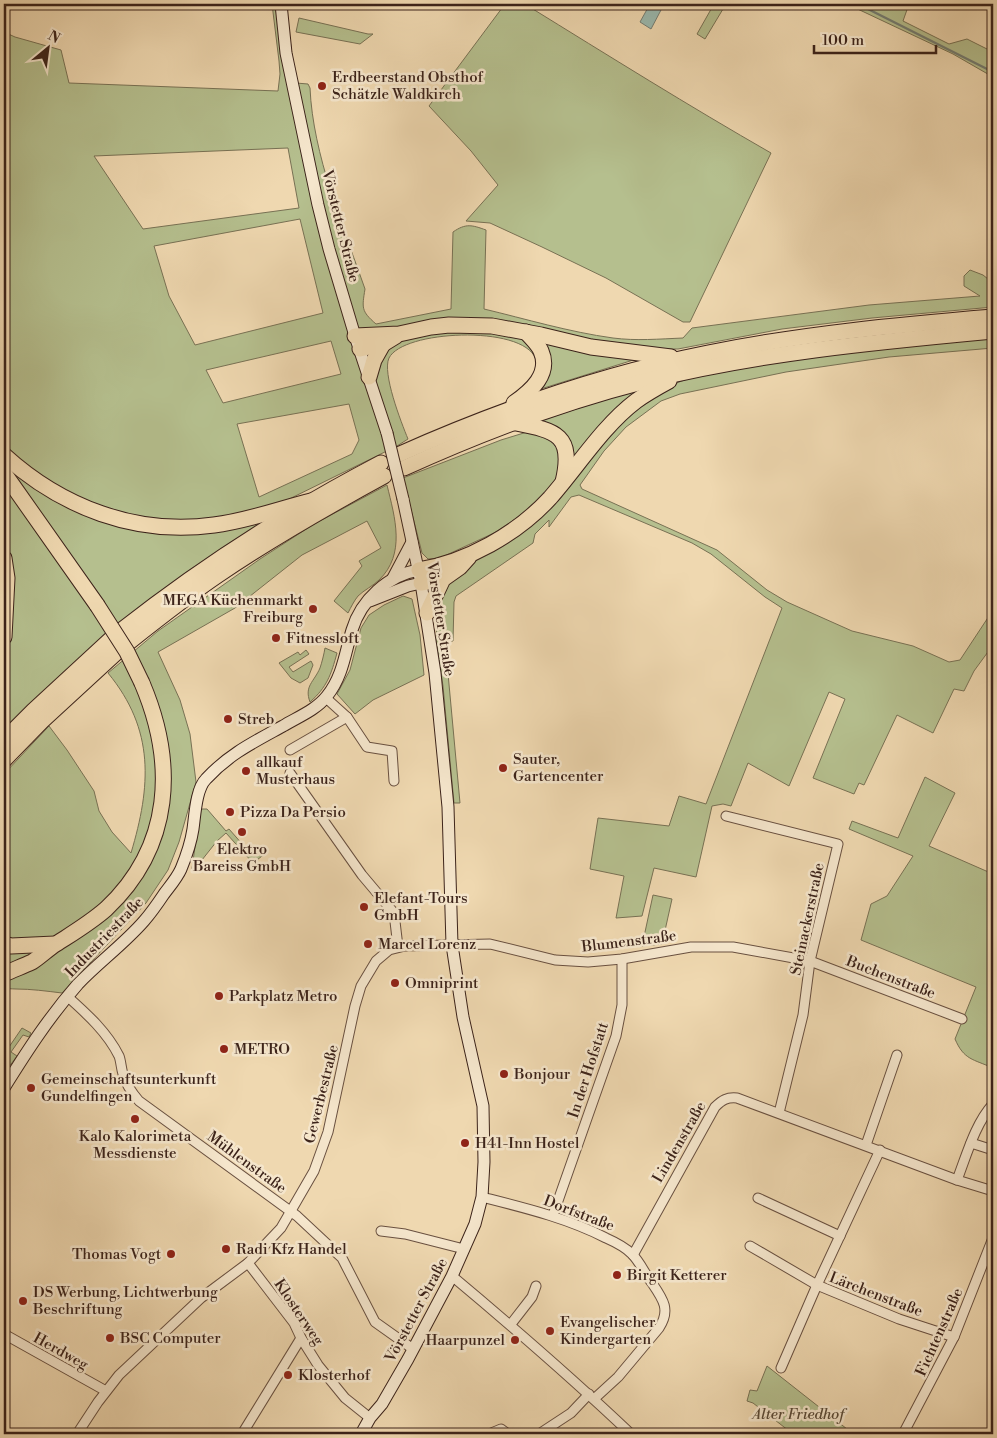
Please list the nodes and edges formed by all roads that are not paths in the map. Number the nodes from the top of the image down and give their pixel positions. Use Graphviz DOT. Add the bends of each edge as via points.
graph roads {
  1 [pos="281,4"];
  2 [pos="993,317"];
  3 [pos="993,331"];
  4 [pos="526,332"];
  5 [pos="399,334"];
  6 [pos="357,342"];
  7 [pos="384,344"];
  8 [pos="686,365"];
  9 [pos="369,377"];
  10 [pos="502,411"];
  11 [pos="516,423"];
  12 [pos="4,455"];
  13 [pos="4,473"];
  14 [pos="563,482"];
  15 [pos="311,501"];
  16 [pos="412,542"];
  17 [pos="472,554"];
  18 [pos="4,558"];
  19 [pos="420,577"];
  20 [pos="393,578"];
  21 [pos="443,579"];
  22 [pos="368,601"];
  23 [pos="427,614"];
  24 [pos="4,637"];
  25 [pos="120,641"];
  26 [pos="326,698"];
  27 [pos="347,717"];
  28 [pos="4,740"];
  29 [pos="290,750"];
  30 [pos="4,760"];
  31 [pos="290,773"];
  32 [pos="394,781"];
  33 [pos="726,816"];
  34 [pos="4,944"];
  35 [pos="56,944"];
  36 [pos="452,945"];
  37 [pos="398,947"];
  38 [pos="622,959"];
  39 [pos="810,961"];
  40 [pos="4,974"];
  41 [pos="68,997"];
  42 [pos="962,1019"];
  43 [pos="897,1055"];
  44 [pos="4,1088"];
  45 [pos="993,1104"];
  46 [pos="779,1113"];
  47 [pos="971,1143"];
  48 [pos="866,1145"];
  49 [pos="880,1150"];
  50 [pos="993,1150"];
  51 [pos="957,1180"];
  52 [pos="993,1191"];
  53 [pos="482,1197"];
  54 [pos="758,1198"];
  55 [pos="290,1211"];
  56 [pos="553,1215"];
  57 [pos="381,1231"];
  58 [pos="840,1236"];
  59 [pos="993,1238"];
  60 [pos="750,1246"];
  61 [pos="464,1249"];
  62 [pos="632,1255"];
  63 [pos="248,1264"];
  64 [pos="452,1276"];
  65 [pos="817,1285"];
  66 [pos="536,1286"];
  67 [pos="511,1324"];
  68 [pos="4,1334"];
  69 [pos="954,1337"];
  70 [pos="301,1338"];
  71 [pos="413,1349"];
  72 [pos="781,1368"];
  73 [pos="106,1391"];
  74 [pos="591,1396"];
  75 [pos="370,1418"];
  76 [pos="77,1434"];
  77 [pos="242,1434"];
  78 [pos="361,1434"];
  79 [pos="489,1434"];
  80 [pos="508,1434"];
  81 [pos="539,1434"];
  82 [pos="631,1434"];
  83 [pos="903,1434"];
  1 -- 6 [label="street, Vörstetter Straße" via="286,53 318,205"];
  2 -- 8 [label="highway" via="781,340"];
  3 -- 8 [label="highway"];
  4 -- 5 [label="highway" via="492,326 449,325"];
  4 -- 8 [label="highway"];
  4 -- 10 [label="highway" via="540,349 544,364 542,374 530,391"];
  5 -- 6 [label="highway"];
  5 -- 7 [label="highway"];
  6 -- 7 [label="highway"];
  6 -- 9 [label="street, Vörstetter Straße"];
  7 -- 9 [label="highway"];
  8 -- 10 [label="highway" via="642,368"];
  8 -- 11 [label="highway"];
  8 -- 14 [label="highway" via="617,419"];
  9 -- 16 [label="street, Vörstetter Straße, bridge" via="387,433"];
  10 -- 11 [label="highway" via="402,461"];
  11 -- 14 [label="highway" via="547,430 561,440 567,453"];
  12 -- 15 [label="highway" via="34,480 74,504 107,517 166,528 216,525"];
  13 -- 35 [label="highway, bridge" via="127,652 155,716 164,764 164,792 156,830 141,864 115,899 88,924"];
  14 -- 17 [label="highway" via="540,508 518,526"];
  15 -- 25 [label="highway" via="207,566"];
  15 -- 25 [label="highway" via="382,470"];
  16 -- 19 [label="street, Vörstetter Straße"];
  16 -- 20 [label="street"];
  17 -- 19 [label="highway" via="433,568"];
  17 -- 21 [label="highway"];
  18 -- 24 [label="highway" via="7,578"];
  19 -- 20 [label="street, Industriestraße" via="402,574"];
  19 -- 21 [label="highway"];
  19 -- 22 [label="street" via="408,586"];
  19 -- 23 [label="street, Vörstetter Straße"];
  20 -- 22 [label="street, Industriestraße"];
  21 -- 23 [label="highway"];
  22 -- 26 [label="street, Industriestraße" via="352,629 336,684"];
  23 -- 36 [label="street, Vörstetter Straße" via="448,807"];
  25 -- 28 [label="highway" via="54,691"];
  25 -- 30 [label="highway"];
  26 -- 27 [label="street"];
  26 -- 41 [label="street, Industriestraße" via="310,711 220,763 204,781 181,870 144,922"];
  27 -- 29 [label="street"];
  27 -- 32 [label="street" via="367,747 392,751"];
  31 -- 37 [label="street" via="362,875 394,913"];
  33 -- 39 [label="street, Steinackerstraße" via="838,844"];
  34 -- 35 [label="highway"];
  35 -- 40 [label="highway" via="31,962"];
  36 -- 37 [label="street, Gewerbestraße"];
  36 -- 38 [label="street, Blumenstraße" via="490,944 559,961"];
  36 -- 53 [label="street, Vörstetter Straße" via="483,1112"];
  37 -- 55 [label="street, Gewerbestraße" via="376,961 361,986 328,1132 314,1171"];
  38 -- 39 [label="street, Blumenstraße" via="691,947 719,946"];
  38 -- 56 [label="street, In der Hofstatt" via="622,1005 616,1036"];
  39 -- 42 [label="street, Buchenstraße"];
  39 -- 46 [label="street, Steinackerstraße" via="802,1015"];
  41 -- 44 [label="street, Industriestraße" via="39,1032"];
  41 -- 55 [label="street, Mühlenstraße" via="110,1040 131,1091 139,1100"];
  43 -- 48 [label="street"];
  45 -- 47 [label="street"];
  46 -- 48 [label="street, Lindenstraße"];
  46 -- 62 [label="street, Lindenstraße" via="737,1098 721,1100"];
  47 -- 50 [label="street"];
  47 -- 51 [label="street"];
  48 -- 49 [label="street, Lindenstraße"];
  49 -- 51 [label="street, Lindenstraße"];
  49 -- 58 [label="street, Lärchenstraße"];
  51 -- 52 [label="street, Lindenstraße"];
  53 -- 56 [label="street, Dorfstraße"];
  53 -- 61 [label="street, Vörstetter Straße"];
  54 -- 58 [label="street"];
  55 -- 63 [label="street, Gewerbestraße" via="281,1228"];
  55 -- 71 [label="street, Mühlenstraße" via="342,1258 375,1322"];
  56 -- 62 [label="street, Dorfstraße" via="594,1232"];
  57 -- 61 [label="street, Vörstetter Straße"];
  58 -- 65 [label="street, Lärchenstraße"];
  59 -- 69 [label="street, Fichtenstraße"];
  60 -- 65 [label="street, Lärchenstraße"];
  61 -- 64 [label="street, Vörstetter Straße"];
  62 -- 74 [label="street, Dorfstraße" via="662,1298 666,1310 664,1321 618,1377"];
  63 -- 70 [label="street, Klosterweg" via="294,1323"];
  63 -- 73 [label="street, Gewerbestraße" via="201,1298 143,1351"];
  64 -- 67 [label="street"];
  64 -- 71 [label="street, Vörstetter Straße"];
  65 -- 69 [label="street, Lärchenstraße" via="899,1319"];
  65 -- 72 [label="street, Lärchenstraße"];
  66 -- 67 [label="street" via="532,1297"];
  67 -- 74 [label="street"];
  68 -- 73 [label="street, Herdweg"];
  69 -- 83 [label="street, Fichtenstraße"];
  70 -- 75 [label="street, Klosterweg" via="345,1398"];
  70 -- 77 [label="street"];
  71 -- 75 [label="street, Vörstetter Straße" via="382,1404"];
  73 -- 76 [label="street, Gewerbestraße"];
  74 -- 81 [label="street, Dorfstraße"];
  74 -- 82 [label="street"];
  75 -- 78 [label="street, Vörstetter Straße"];
  79 -- 80 [label="street" via="501,1429"];
}
